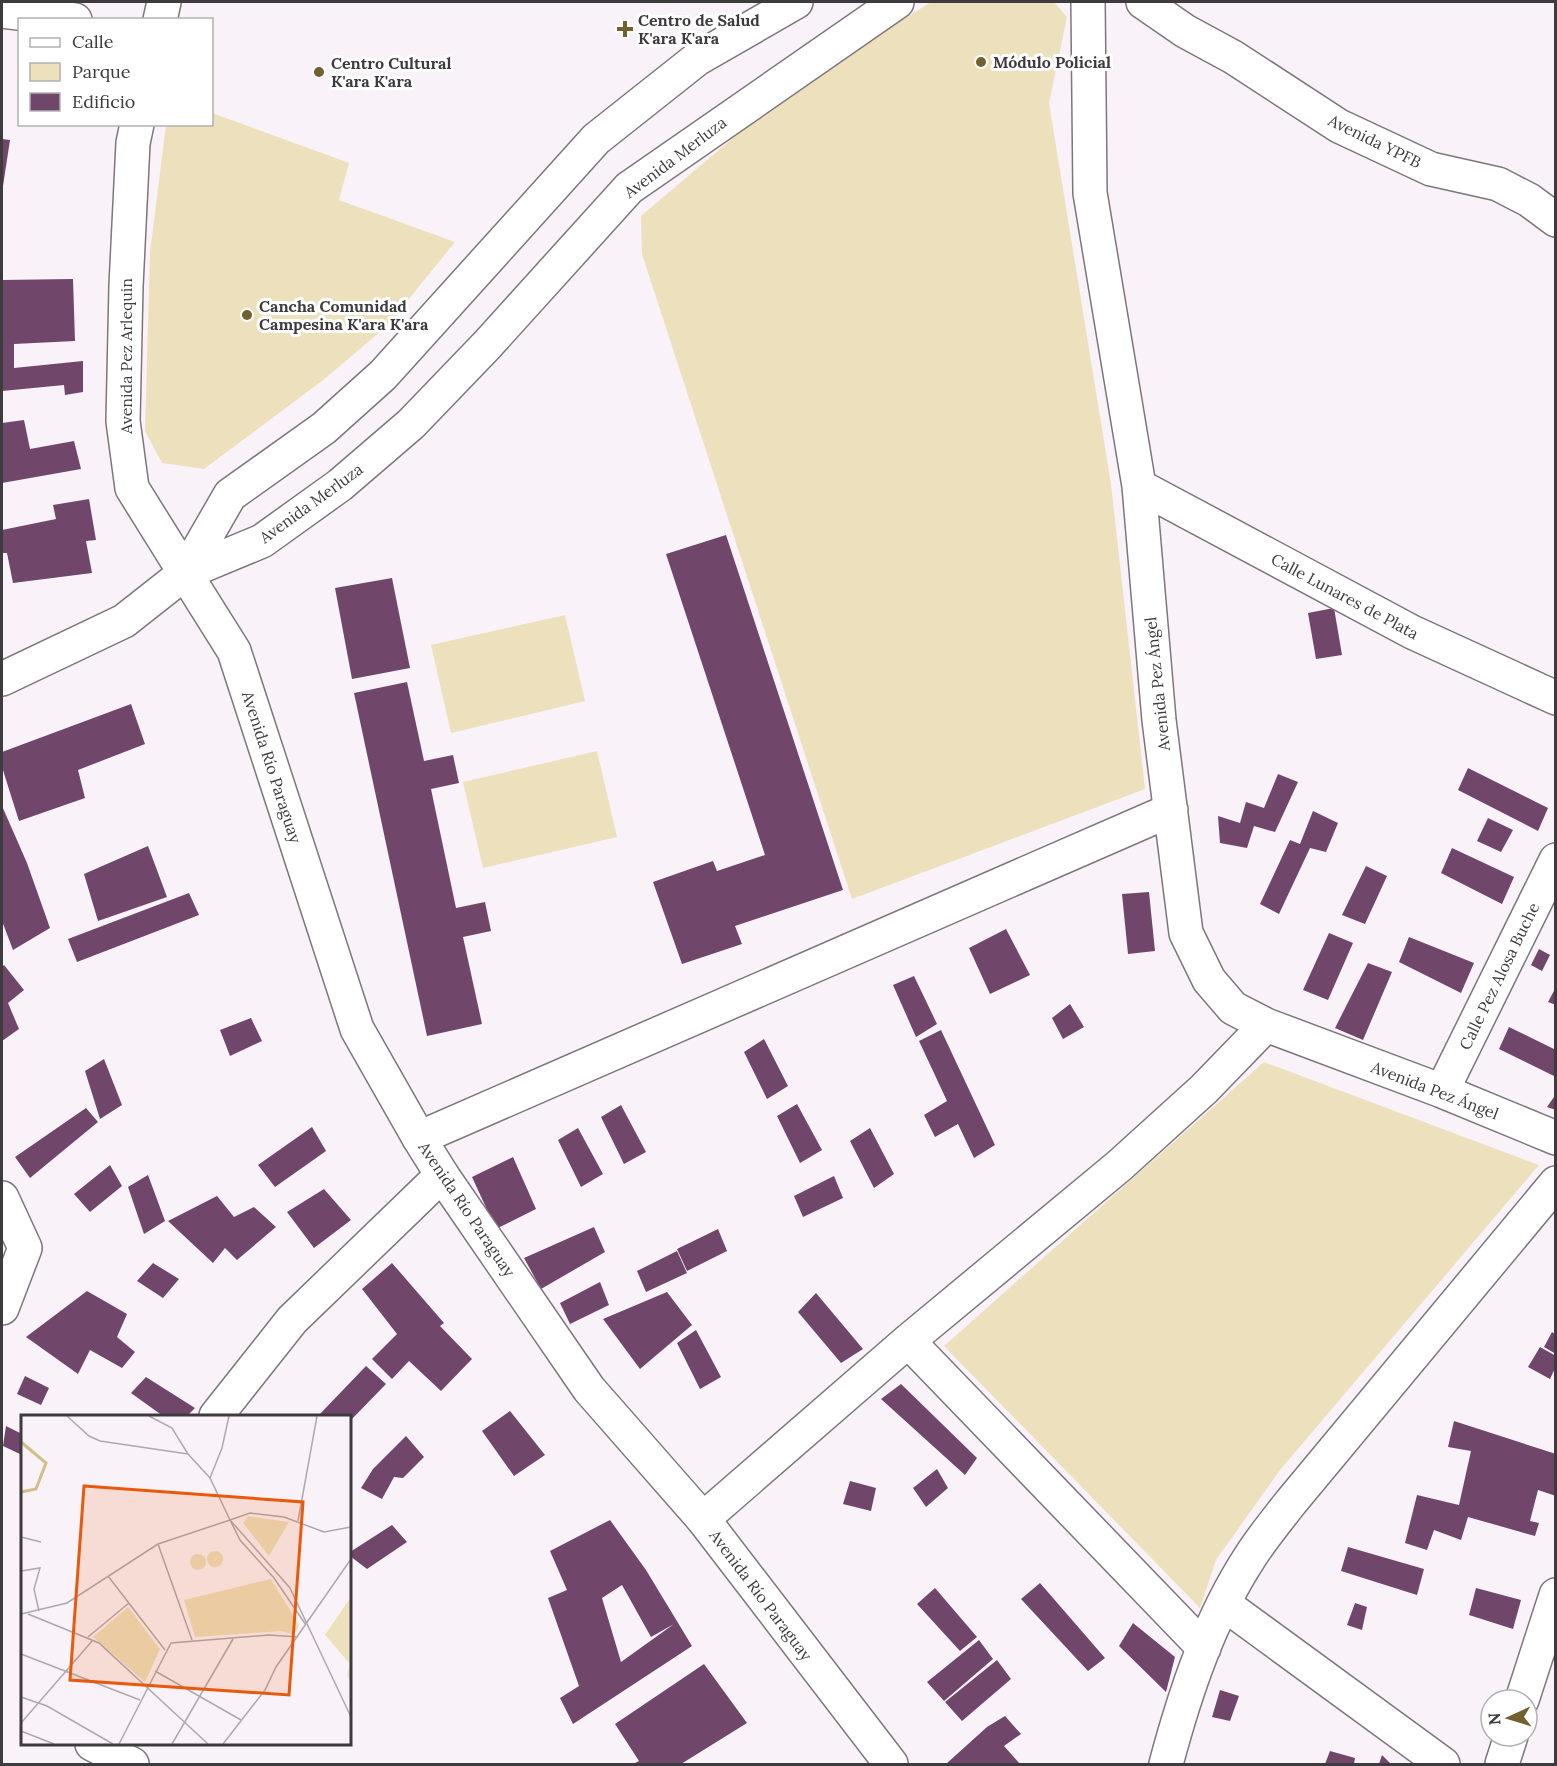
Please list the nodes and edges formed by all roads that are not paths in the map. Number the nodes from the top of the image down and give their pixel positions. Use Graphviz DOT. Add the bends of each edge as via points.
graph roads {
  1 [pos="164,2"];
  2 [pos="796,2"];
  3 [pos="897,2"];
  4 [pos="1088,2"];
  5 [pos="1143,2"];
  6 [pos="2,11"];
  7 [pos="59,18"];
  8 [pos="160,18"];
  9 [pos="137,126"];
  10 [pos="1556,220"];
  11 [pos="1139,486"];
  12 [pos="185,573"];
  13 [pos="2,679"];
  14 [pos="1556,698"];
  15 [pos="1171,810"];
  16 [pos="1556,860"];
  17 [pos="1266,1025"];
  18 [pos="1442,1091"];
  19 [pos="419,1138"];
  20 [pos="1556,1138"];
  21 [pos="442,1175"];
  22 [pos="1556,1183"];
  23 [pos="2,1198"];
  24 [pos="2,1308"];
  25 [pos="908,1341"];
  26 [pos="217,1415"];
  27 [pos="703,1519"];
  28 [pos="1556,1595"];
  29 [pos="1224,1604"];
  30 [pos="1204,1648"];
  31 [pos="1526,1688"];
  32 [pos="96,1745"];
  33 [pos="1507,1748"];
  34 [pos="132,1764"];
  35 [pos="891,1764"];
  36 [pos="1166,1764"];
  37 [pos="1443,1764"];
  38 [pos="1502,1764"];
  1 -- 8 [label="street"];
  2 -- 12 [label="street" via="697,59 596,139 383,375 324,428 230,495"];
  3 -- 12 [label="street, Avenida Merluza" via="629,188 411,424 340,485 262,541"];
  4 -- 11 [label="street, Avenida Pez Ángel" via="1090,193"];
  5 -- 10 [label="street, Avenida YPFB" via="1339,126 1431,169 1498,184"];
  6 -- 7 [label="street"];
  9 -- 12 [label="street, Avenida Pez Arlequin" via="126,286 123,421 132,488"];
  11 -- 14 [label="street, Calle Lunares de Plata" via="1412,632"];
  11 -- 15 [label="street, Avenida Pez Ángel" via="1159,720"];
  12 -- 13 [label="street" via="124,621"];
  12 -- 19 [label="street, Avenida Río Paraguay" via="234,651 357,1029"];
  15 -- 17 [label="street, Avenida Pez Ángel" via="1186,933 1209,980 1233,1008"];
  15 -- 19 [label="street"];
  16 -- 18 [label="street, Calle Pez Alosa Buche"];
  17 -- 18 [label="street, Avenida Pez Ángel"];
  17 -- 25 [label="street" via="1204,1089 1119,1166"];
  18 -- 20 [label="street, Avenida Pez Ángel"];
  19 -- 21 [label="street, Avenida Río Paraguay"];
  21 -- 26 [label="street" via="292,1320"];
  21 -- 27 [label="street, Avenida Río Paraguay" via="589,1389"];
  22 -- 29 [label="street" via="1291,1502 1250,1557"];
  23 -- 24 [label="street" via="25,1248"];
  25 -- 27 [label="street"];
  25 -- 30 [label="street"];
  27 -- 35 [label="street, Avenida Río Paraguay"];
  28 -- 31 [label="street"];
  29 -- 30 [label="street"];
  29 -- 37 [label="street"];
  30 -- 36 [label="street" via="1190,1680"];
  32 -- 34 [label="street"];
  33 -- 38 [label="street"];
}
